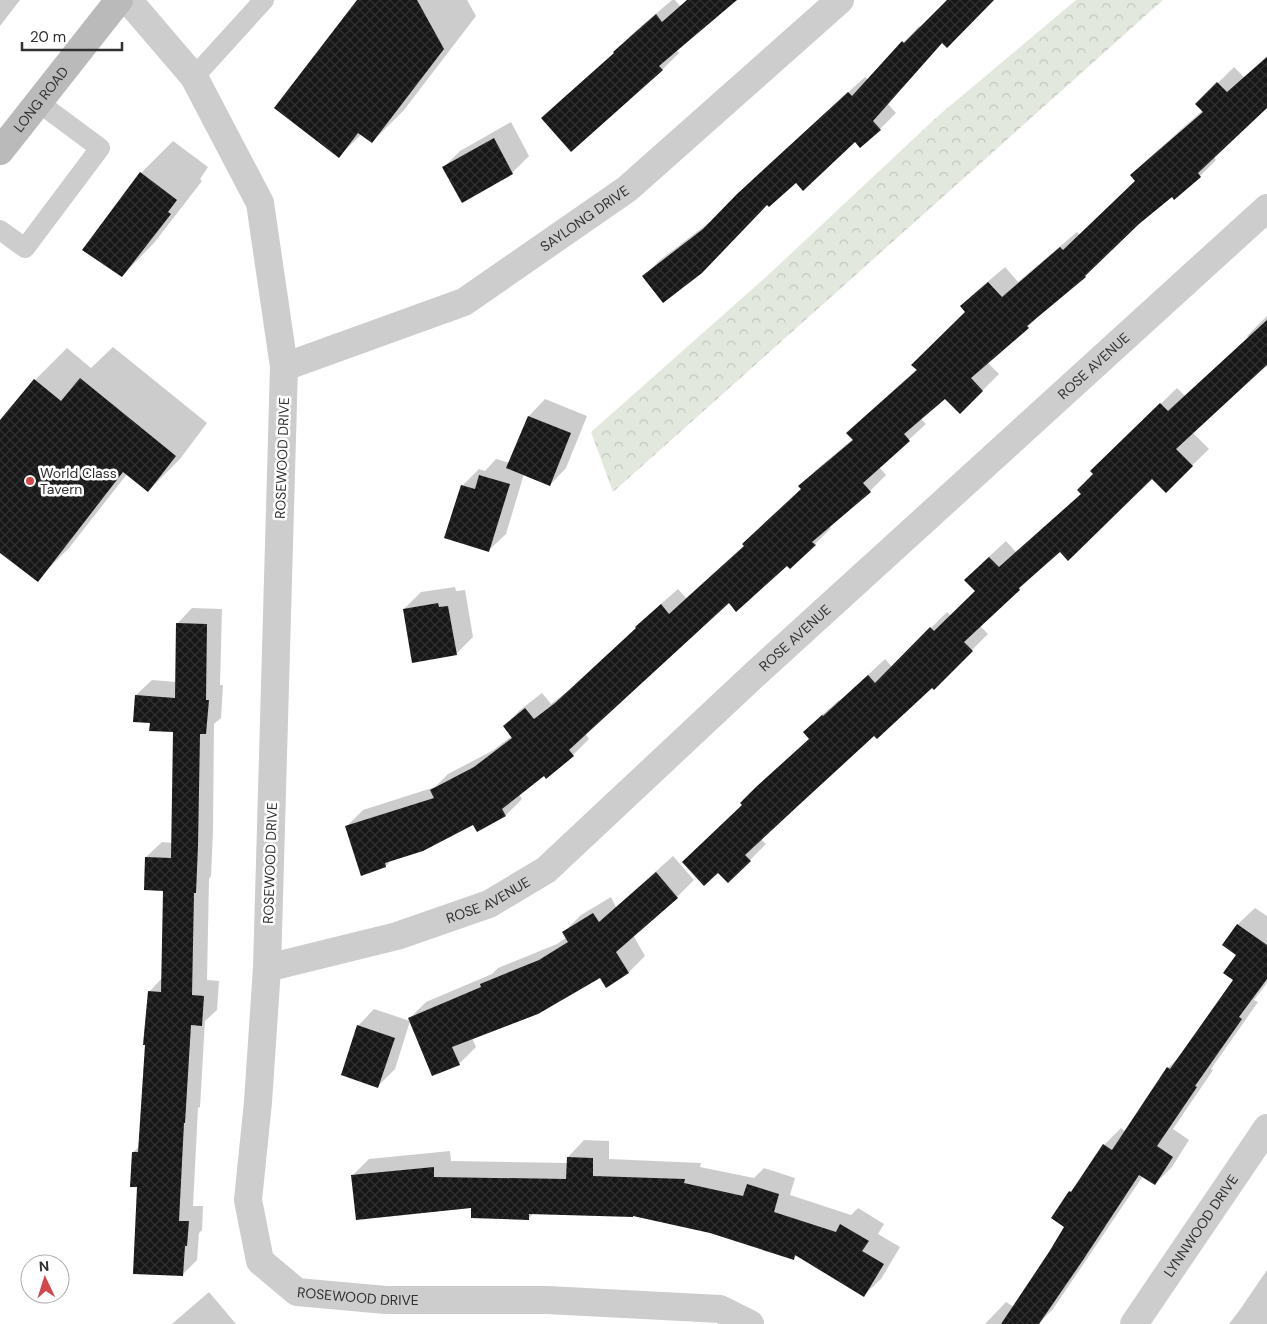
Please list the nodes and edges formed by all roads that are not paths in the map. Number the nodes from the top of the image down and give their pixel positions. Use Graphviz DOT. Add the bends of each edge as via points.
graph roads {
  1 [pos="119,0"];
  2 [pos="128,0"];
  3 [pos="264,0"];
  4 [pos="840,0"];
  5 [pos="194,78"];
  6 [pos="38,102"];
  7 [pos="1,149"];
  8 [pos="1267,208"];
  9 [pos="0,230"];
  10 [pos="284,367"];
  11 [pos="267,968"];
  12 [pos="1267,1128"];
  13 [pos="750,1324"];
  14 [pos="1134,1324"];
  1 -- 6 [label="street, LONG ROAD"];
  2 -- 5 [label="street, ROSEWOOD DRIVE"];
  3 -- 5 [label="lane"];
  4 -- 10 [label="street, SAYLONG DRIVE" via="627,189 464,302"];
  5 -- 10 [label="street, ROSEWOOD DRIVE" via="260,203"];
  6 -- 7 [label="street, LONG ROAD"];
  6 -- 9 [label="lane" via="100,148 25,248"];
  8 -- 11 [label="street, ROSE AVENUE" via="753,676 546,870 489,904 397,936"];
  10 -- 11 [label="street, ROSEWOOD DRIVE"];
  11 -- 13 [label="street, ROSEWOOD DRIVE" via="248,1200 260,1261 297,1292 386,1300 547,1300 720,1309"];
  12 -- 14 [label="street, LYNNWOOD DRIVE"];
}
